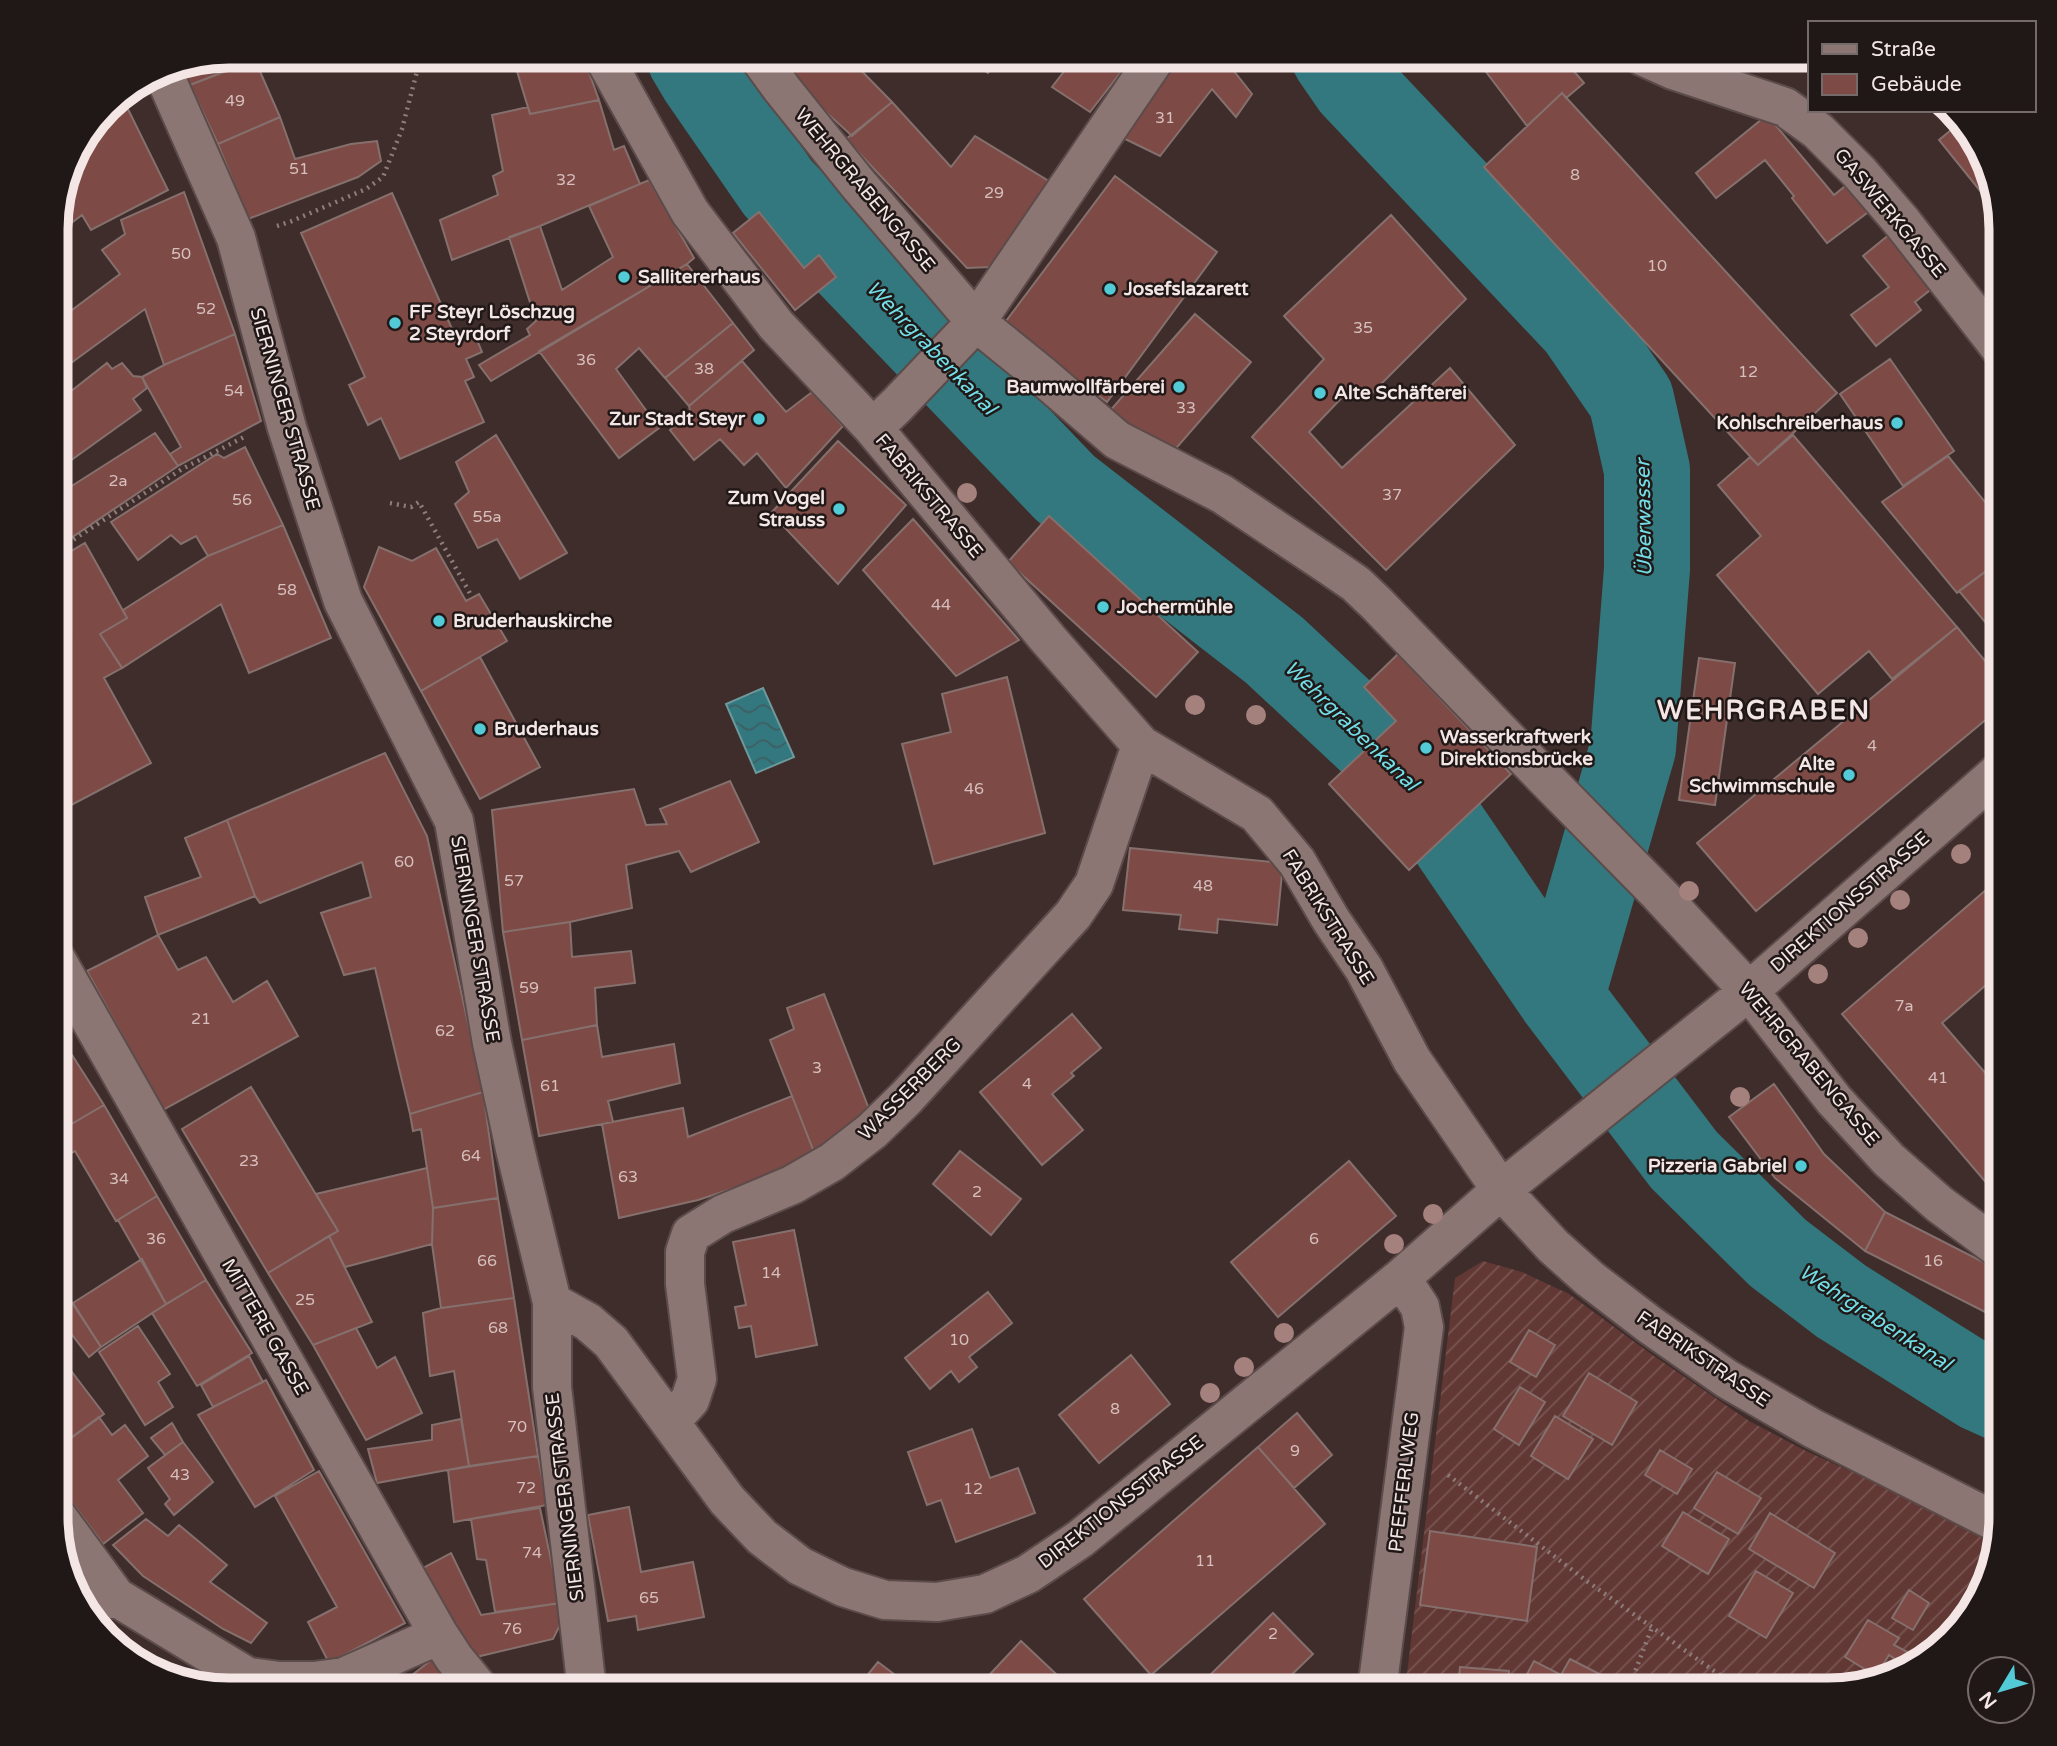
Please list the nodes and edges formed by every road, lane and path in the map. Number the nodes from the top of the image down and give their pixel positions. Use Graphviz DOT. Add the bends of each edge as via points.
graph roads {
  1 [pos="1149,68"];
  2 [pos="1671,68"];
  3 [pos="418,69"];
  4 [pos="610,69"];
  5 [pos="767,69"];
  6 [pos="167,81"];
  7 [pos="292,221"];
  8 [pos="971,329"];
  9 [pos="1989,334"];
  10 [pos="885,417"];
  11 [pos="284,418"];
  12 [pos="390,503"];
  13 [pos="69,543"];
  14 [pos="472,597"];
  15 [pos="1141,745"];
  16 [pos="1989,781"];
  17 [pos="69,982"];
  18 [pos="1749,991"];
  19 [pos="1501,1190"];
  20 [pos="1989,1241"];
  21 [pos="1401,1279"];
  22 [pos="552,1302"];
  23 [pos="670,1422"];
  24 [pos="1408,1453"];
  25 [pos="1989,1518"];
  26 [pos="72,1547"];
  27 [pos="98,1600"];
  28 [pos="1652,1627"];
  29 [pos="447,1646"];
  30 [pos="256,1678"];
  31 [pos="336,1678"];
  32 [pos="471,1678"];
  33 [pos="586,1678"];
  34 [pos="1379,1678"];
  35 [pos="1633,1678"];
  36 [pos="1724,1678"];
  1 -- 8 [label="street"];
  2 -- 9 [label="street, GASWERKGASSE" via="1785,107 1818,131 1902,222"];
  3 -- 7 [label="path" via="383,177 366,190"];
  4 -- 10 [label="street, FABRIKSTRASSE" via="690,212 776,325"];
  5 -- 8 [label="street, WEHRGRABENGASSE"];
  6 -- 11 [label="street, SIERNINGER STRASSE" via="236,238"];
  8 -- 10 [label="street"];
  8 -- 18 [label="street, WEHRGRABENGASSE" via="1039,373 1117,440 1222,494 1356,584"];
  10 -- 15 [label="street, FABRIKSTRASSE" via="1048,639"];
  11 -- 13 [label="path" via="182,469"];
  11 -- 22 [label="street, SIERNINGER STRASSE" via="343,601 454,821 492,1043"];
  12 -- 14 [label="path" via="411,507 419,502"];
  15 -- 19 [label="street, FABRIKSTRASSE" via="1256,814 1297,862 1364,970 1412,1060"];
  15 -- 23 [label="street, WASSERBERG" via="1094,884 1073,915 906,1098 832,1162 691,1234 685,1252 685,1284 697,1379 690,1400"];
  16 -- 18 [label="street, DIREKTIONSSTRASSE"];
  17 -- 29 [label="street, MITTERE GASSE"];
  18 -- 19 [label="street, DIREKTIONSSTRASSE"];
  18 -- 20 [label="street, WEHRGRABENGASSE" via="1834,1100 1889,1160"];
  19 -- 21 [label="street, DIREKTIONSSTRASSE"];
  19 -- 25 [label="street, FABRIKSTRASSE" via="1590,1279 1727,1379"];
  21 -- 23 [label="street, DIREKTIONSSTRASSE" via="1080,1539 1028,1574 985,1594 937,1602 885,1600 843,1587 800,1566 762,1537 727,1500"];
  21 -- 24 [label="street, PFEFFERLWEG" via="1420,1307 1424,1327"];
  22 -- 23 [label="street, DIREKTIONSSTRASSE" via="588,1322 611,1342"];
  22 -- 33 [label="street, SIERNINGER STRASSE" via="552,1387"];
  24 -- 28 [label="path" via="1449,1476"];
  24 -- 34 [label="street, PFEFFERLWEG"];
  26 -- 27 [label="street"];
  27 -- 30 [label="street"];
  28 -- 35 [label="path"];
  28 -- 36 [label="path"];
  29 -- 31 [label="street"];
  29 -- 32 [label="street, MITTERE GASSE"];
}
